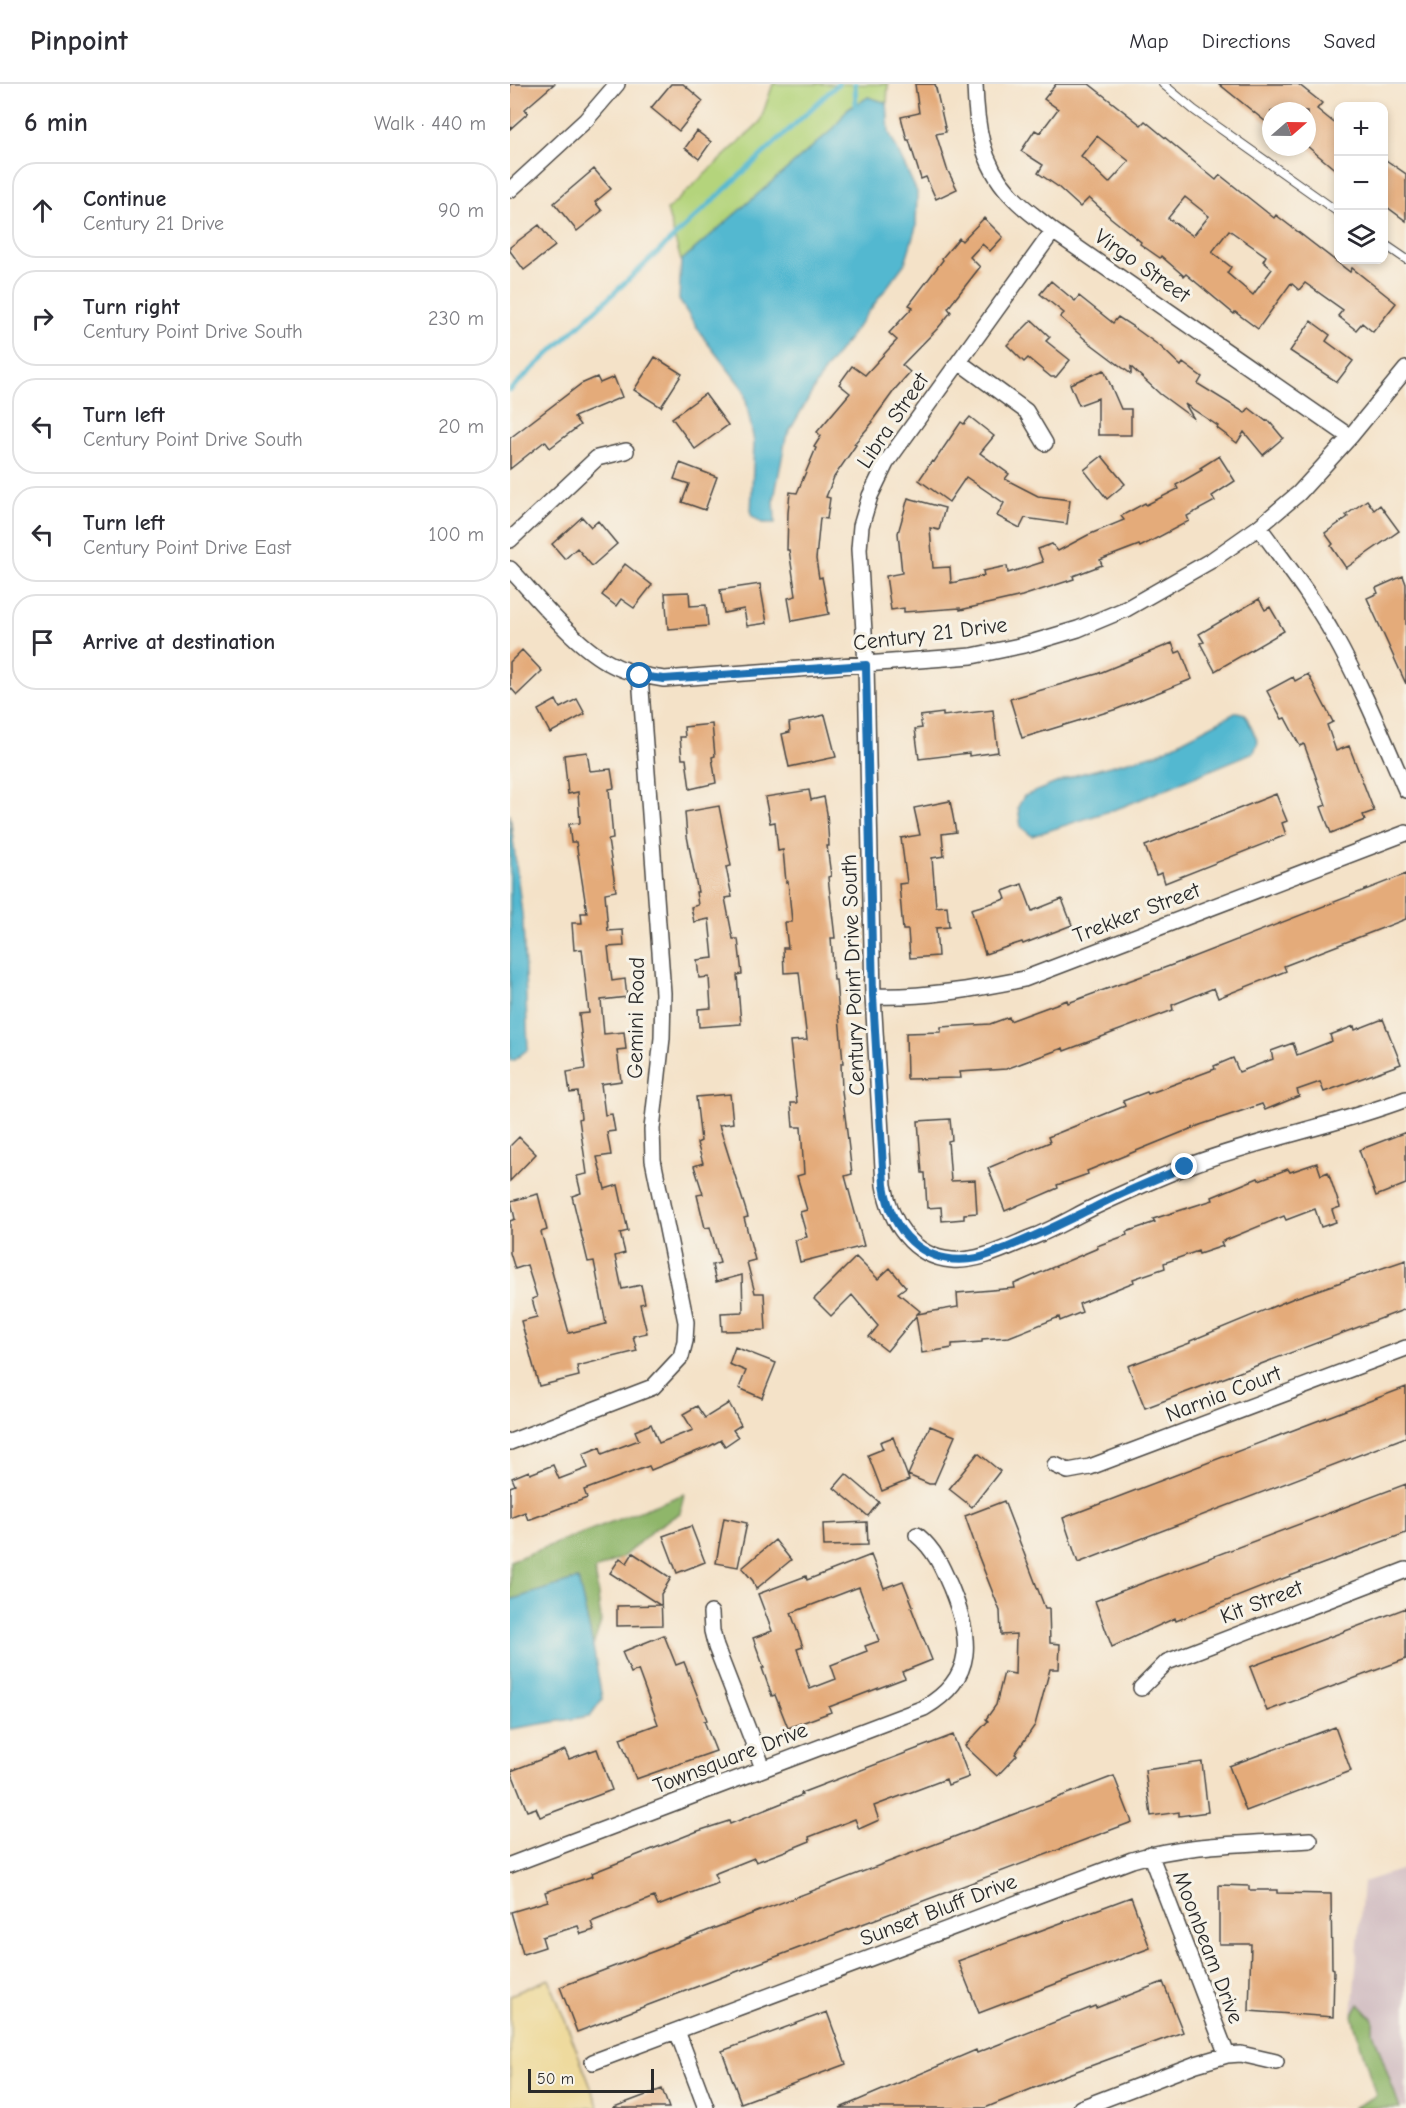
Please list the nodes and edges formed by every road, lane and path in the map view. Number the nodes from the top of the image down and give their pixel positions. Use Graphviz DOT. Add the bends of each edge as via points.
graph roads {
  1 [pos="617,84"];
  2 [pos="975,84"];
  3 [pos="1164,84"];
  4 [pos="510,190"];
  5 [pos="1335,210"];
  6 [pos="1053,231"];
  7 [pos="1388,247"];
  8 [pos="1406,259"];
  9 [pos="959,362"];
  10 [pos="1406,369"];
  11 [pos="1350,437"];
  12 [pos="1045,443"];
  13 [pos="626,451"];
  14 [pos="1259,527"];
  15 [pos="510,540"];
  16 [pos="510,569"];
  17 [pos="866,665"];
  18 [pos="640,676"];
  19 [pos="1406,790"];
  20 [pos="1406,833"];
  21 [pos="873,996"];
  22 [pos="1406,1099"];
  23 [pos="1406,1348"];
  24 [pos="510,1441"];
  25 [pos="1055,1465"];
  26 [pos="917,1535"];
  27 [pos="1406,1570"];
  28 [pos="711,1613"];
  29 [pos="1141,1688"];
  30 [pos="763,1768"];
  31 [pos="1310,1840"];
  32 [pos="1150,1854"];
  33 [pos="510,1865"];
  34 [pos="677,2031"];
  35 [pos="1227,2055"];
  36 [pos="593,2062"];
  37 [pos="1276,2062"];
  38 [pos="1117,2102"];
  39 [pos="706,2108"];
  40 [pos="1081,2108"];
  1 -- 4 [label="street" via="586,120"];
  2 -- 6 [label="street, Virgo Street" via="979,136 989,165 1010,194"];
  3 -- 5 [label="lane" via="1194,110"];
  6 -- 9 [label="street, Libra Street"];
  6 -- 11 [label="street, Virgo Street"];
  7 -- 8 [label="lane"];
  9 -- 12 [label="street" via="1026,411"];
  9 -- 17 [label="street, Libra Street" via="886,463 870,496 859,549"];
  10 -- 11 [label="street, Century 21 Drive"];
  11 -- 14 [label="street, Century 21 Drive" via="1299,493"];
  13 -- 15 [label="street" via="597,458"];
  14 -- 17 [label="street, Century 21 Drive" via="1170,585 1078,629 972,656"];
  14 -- 19 [label="street" via="1334,634"];
  16 -- 18 [label="street, Century 21 Drive" via="586,648 610,664"];
  17 -- 18 [label="street, Century 21 Drive" via="664,679"];
  17 -- 21 [label="street, Century Point Drive South"];
  18 -- 24 [label="street, Gemini Road" via="663,993 653,1160 686,1322 685,1341 681,1358 653,1387"];
  20 -- 21 [label="street, Trekker Street" via="1024,979 913,995"];
  21 -- 22 [label="street, Century Point Drive South" via="887,1201 908,1239 940,1258 972,1259 985,1255 1044,1233 1094,1207 1217,1155"];
  23 -- 25 [label="street, Narnia Court" via="1090,1467 1068,1471"];
  26 -- 30 [label="street, Townsquare Drive" via="934,1551 964,1624 967,1643 957,1677 938,1700 924,1708"];
  27 -- 29 [label="street, Kit Street" via="1167,1662"];
  28 -- 30 [label="street" via="716,1647"];
  30 -- 33 [label="street, Townsquare Drive"];
  31 -- 32 [label="street, Sunset Bluff Drive"];
  32 -- 34 [label="street, Sunset Bluff Drive"];
  32 -- 35 [label="street, Moonbeam Drive"];
  34 -- 36 [label="street, Sunset Bluff Drive"];
  34 -- 39 [label="street"];
  35 -- 37 [label="street"];
  35 -- 38 [label="street" via="1196,2064"];
  38 -- 40 [label="street"];
}
